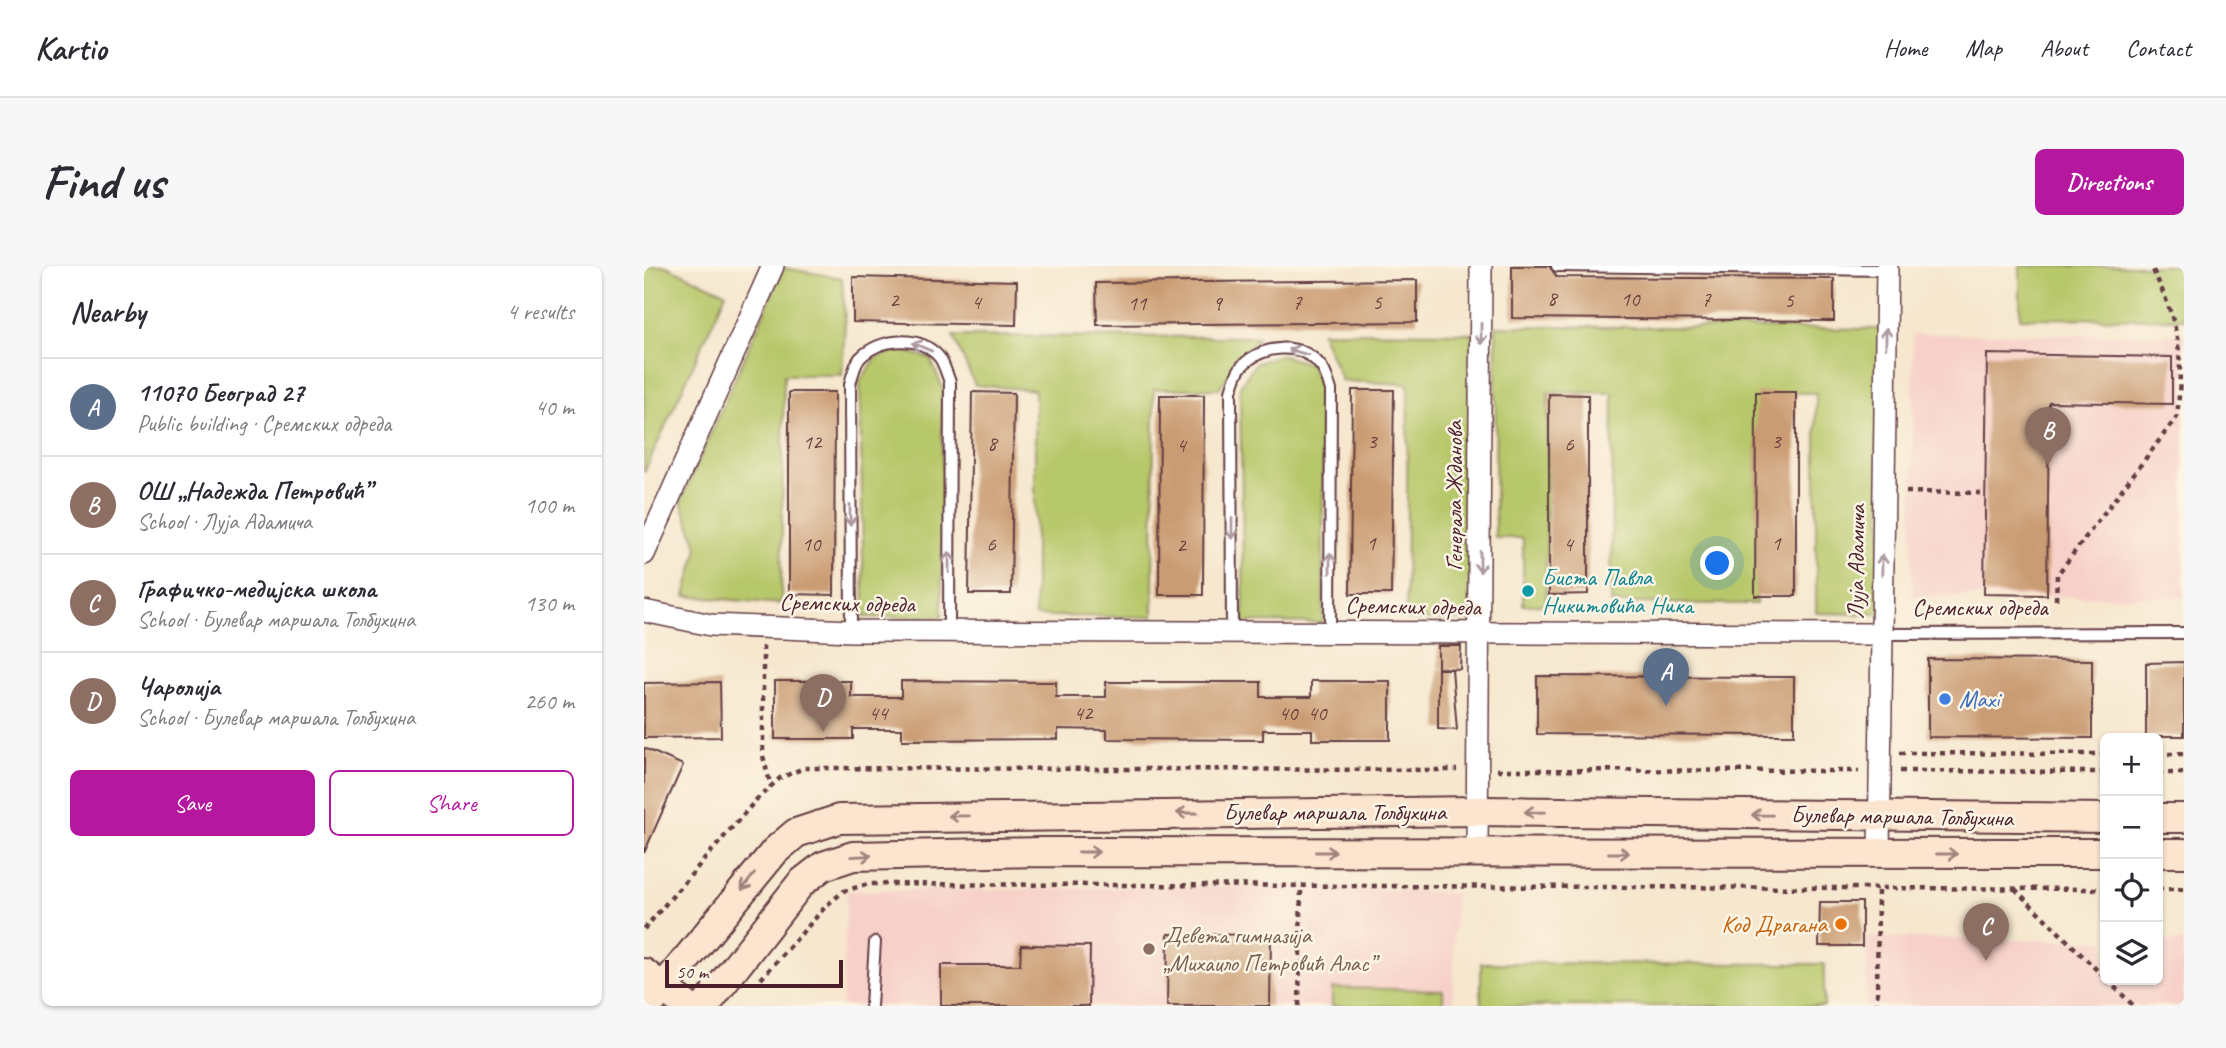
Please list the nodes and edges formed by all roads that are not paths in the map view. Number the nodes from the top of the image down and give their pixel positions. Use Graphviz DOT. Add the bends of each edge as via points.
graph roads {
  1 [pos="773,266"];
  2 [pos="1482,266"];
  3 [pos="1557,266"];
  4 [pos="1666,267"];
  5 [pos="1887,268"];
  6 [pos="649,527"];
  7 [pos="644,554"];
  8 [pos="644,611"];
  9 [pos="949,630"];
  10 [pos="851,631"];
  11 [pos="1232,631"];
  12 [pos="1330,631"];
  13 [pos="1479,633"];
  14 [pos="1881,634"];
  15 [pos="2184,634"];
  16 [pos="1478,811"];
  17 [pos="1880,816"];
  18 [pos="2100,818"];
  19 [pos="2163,818"];
  20 [pos="2184,818"];
  21 [pos="1477,852"];
  22 [pos="2100,853"];
  23 [pos="2163,853"];
  24 [pos="2184,853"];
  25 [pos="1879,854"];
  26 [pos="875,942"];
  27 [pos="652,989"];
  28 [pos="687,1006"];
  29 [pos="705,1006"];
  30 [pos="871,1006"];
  1 -- 6 [label="street"];
  2 -- 13 [label="street, Генерала Жданова, one-way"];
  3 -- 4 [label="lane"];
  4 -- 5 [label="lane, Луја Адамича"];
  14 -- 5 [label="street, Луја Адамича, one-way"];
  6 -- 7 [label="street"];
  8 -- 10 [label="street, Сремских одреда" via="694,623"];
  9 -- 10 [label="street, Сремских одреда"];
  9 -- 10 [label="lane, one-way" via="950,382 940,358 926,346 902,341 877,345 858,360 850,384"];
  9 -- 11 [label="street, Сремских одреда"];
  11 -- 12 [label="street, Сремских одреда"];
  12 -- 11 [label="lane, one-way" via="1331,390 1322,366 1307,354 1283,348 1258,352 1239,368 1231,391"];
  12 -- 13 [label="street, Сремских одреда"];
  13 -- 14 [label="street, Сремских одреда"];
  13 -- 16 [label="street, Генерала Жданова"];
  14 -- 15 [label="lane, Сремских одреда"];
  14 -- 17 [label="street, Луја Адамича"];
  17 -- 16 [label="street, Булевар маршала Толбухина, one-way"];
  16 -- 21 [label="street, Генерала Жданова"];
  16 -- 27 [label="street, Булевар маршала Толбухина, one-way" via="839,819 796,833 775,851"];
  17 -- 18 [label="street, Булевар маршала Толбухина"];
  17 -- 25 [label="street, Луја Адамича"];
  19 -- 20 [label="street"];
  21 -- 25 [label="street, Булевар маршала Толбухина, one-way"];
  29 -- 21 [label="street, Булевар маршала Толбухина, one-way" via="801,883 824,866 853,856"];
  25 -- 22 [label="street, Булевар маршала Толбухина, one-way"];
  23 -- 24 [label="street"];
  26 -- 30 [label="lane"];
  27 -- 28 [label="street"];
}
